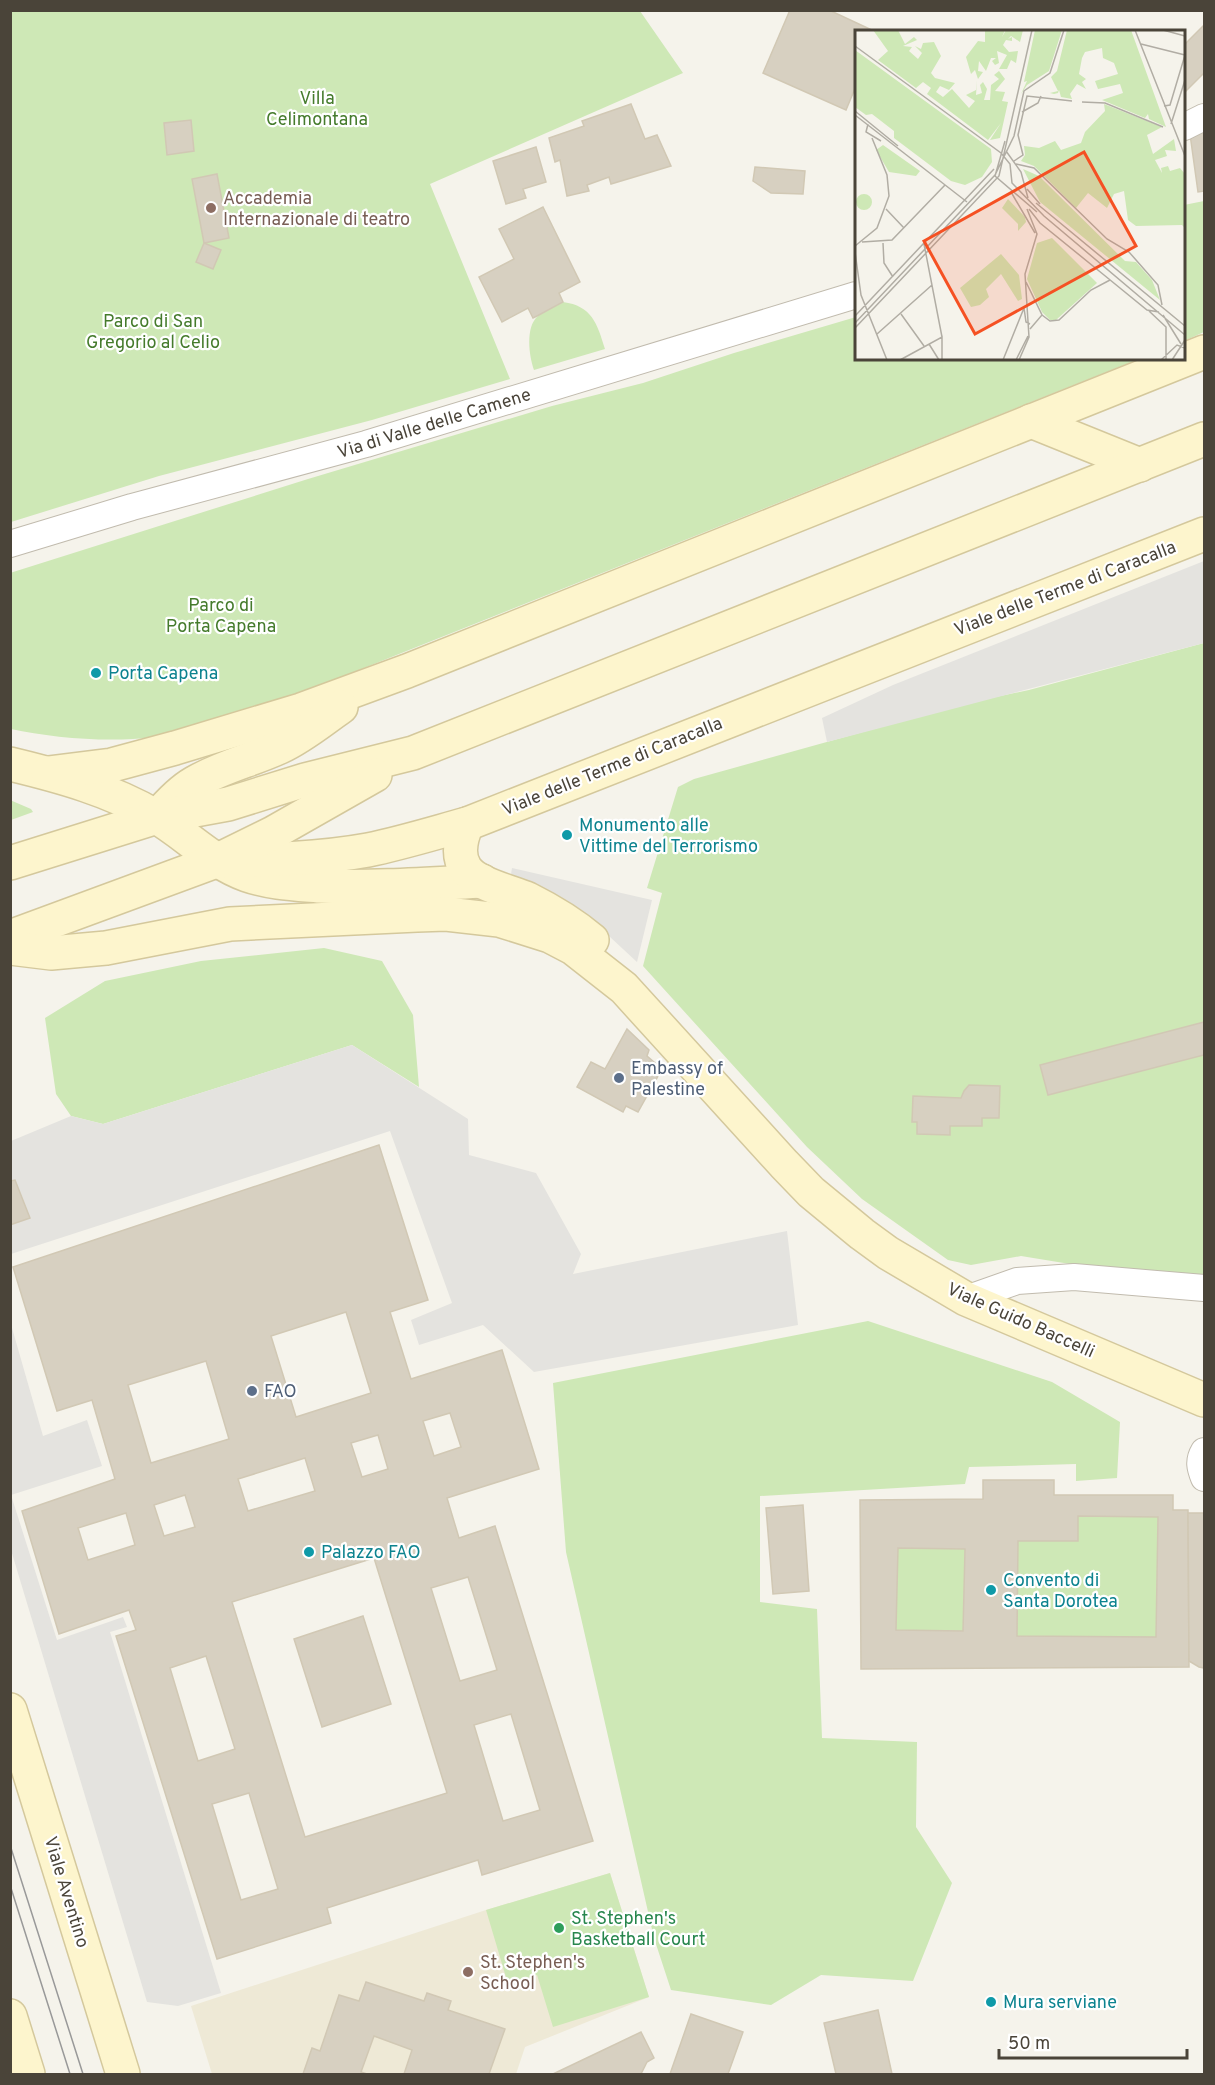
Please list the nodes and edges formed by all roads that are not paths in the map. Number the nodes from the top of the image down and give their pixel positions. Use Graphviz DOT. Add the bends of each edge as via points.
graph roads {
  1 [pos="1204,117"];
  2 [pos="1185,126"];
  3 [pos="855,295"];
  4 [pos="1204,352"];
  5 [pos="1184,360"];
  6 [pos="1185,360"];
  7 [pos="1032,421"];
  8 [pos="1204,438"];
  9 [pos="1140,465"];
  10 [pos="1204,534"];
  11 [pos="10,544"];
  12 [pos="407,671"];
  13 [pos="413,753"];
  14 [pos="10,764"];
  15 [pos="48,773"];
  16 [pos="157,816"];
  17 [pos="467,824"];
  18 [pos="216,861"];
  19 [pos="10,863"];
  20 [pos="482,881"];
  21 [pos="10,938"];
  22 [pos="10,948"];
  23 [pos="624,988"];
  24 [pos="1204,1288"];
  25 [pos="966,1299"];
  26 [pos="1204,1400"];
  27 [pos="1204,1452"];
  28 [pos="1204,1478"];
  29 [pos="10,1710"];
  30 [pos="10,2016"];
  31 [pos="28,2074"];
  32 [pos="123,2074"];
  1 -- 2 [label="street"];
  3 -- 11 [label="street, Via di Valle delle Camene" via="366,444"];
  4 -- 6 [label="main road"];
  5 -- 7 [label="main road"];
  7 -- 9 [label="main road"];
  7 -- 12 [label="main road"];
  8 -- 9 [label="main road"];
  9 -- 13 [label="main road"];
  10 -- 17 [label="main road, Viale delle Terme di Caracalla"];
  12 -- 15 [label="main road" via="301,710 175,748 112,765"];
  12 -- 16 [label="main road" via="353,698 281,747 193,783"];
  13 -- 16 [label="main road" via="228,804"];
  13 -- 18 [label="main road"];
  14 -- 15 [label="main road"];
  15 -- 16 [label="main road" via="104,791"];
  16 -- 18 [label="main road"];
  16 -- 19 [label="main road"];
  17 -- 18 [label="main road, Viale delle Terme di Caracalla" via="366,850"];
  17 -- 20 [label="main road" via="460,857 467,871"];
  18 -- 20 [label="main road" via="255,878 285,884 347,887"];
  18 -- 21 [label="main road"];
  20 -- 23 [label="main road" via="526,898 571,923 606,954"];
  22 -- 23 [label="main road" via="51,953 106,948 230,924 446,914 499,920 550,936 573,948"];
  23 -- 25 [label="main road, Viale Guido Baccelli" via="811,1192 888,1253"];
  24 -- 25 [label="street" via="1074,1277 1017,1281"];
  25 -- 26 [label="main road, Viale Guido Baccelli"];
  27 -- 28 [label="street" via="1200,1467"];
  29 -- 32 [label="main road, Viale Aventino"];
  30 -- 31 [label="main road"];
}
